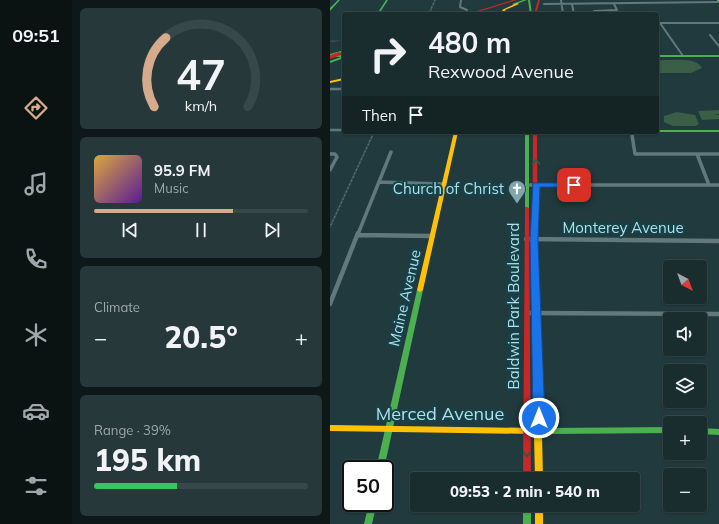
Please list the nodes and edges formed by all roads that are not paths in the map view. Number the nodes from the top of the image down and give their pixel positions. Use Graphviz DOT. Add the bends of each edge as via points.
graph roads {
  1 [pos="387,0"];
  2 [pos="461,0"];
  3 [pos="493,0"];
  4 [pos="516,0"];
  5 [pos="522,0"];
  6 [pos="561,0"];
  7 [pos="636,0"];
  8 [pos="527,1"];
  9 [pos="719,1"];
  10 [pos="337,2"];
  11 [pos="541,2"];
  12 [pos="638,3"];
  13 [pos="561,4"];
  14 [pos="572,4"];
  15 [pos="614,4"];
  16 [pos="330,10"];
  17 [pos="594,11"];
  18 [pos="379,12"];
  19 [pos="471,12"];
  20 [pos="475,12"];
  21 [pos="476,12"];
  22 [pos="477,12"];
  23 [pos="478,12"];
  24 [pos="503,12"];
  25 [pos="530,12"];
  26 [pos="533,12"];
  27 [pos="563,12"];
  28 [pos="574,12"];
  29 [pos="660,23"];
  30 [pos="719,23"];
  31 [pos="710,35"];
  32 [pos="719,46"];
  33 [pos="659,56"];
  34 [pos="683,56"];
  35 [pos="719,56"];
  36 [pos="342,79"];
  37 [pos="330,82"];
  38 [pos="330,89"];
  39 [pos="342,89"];
  40 [pos="330,130"];
  41 [pos="342,130"];
  42 [pos="659,131"];
  43 [pos="719,131"];
  44 [pos="456,134"];
  45 [pos="527,134"];
  46 [pos="535,134"];
  47 [pos="632,134"];
  48 [pos="391,152"];
  49 [pos="330,154"];
  50 [pos="697,154"];
  51 [pos="719,154"];
  52 [pos="330,170"];
  53 [pos="379,182"];
  54 [pos="443,184"];
  55 [pos="526,185"];
  56 [pos="536,185"];
  57 [pos="709,185"];
  58 [pos="719,185"];
  59 [pos="358,235"];
  60 [pos="432,236"];
  61 [pos="526,239"];
  62 [pos="534,240"];
  63 [pos="719,241"];
  64 [pos="330,304"];
  65 [pos="527,313"];
  66 [pos="536,313"];
  67 [pos="719,314"];
  68 [pos="330,428"];
  69 [pos="389,429"];
  70 [pos="527,430"];
  71 [pos="663,430"];
  72 [pos="539,431"];
  73 [pos="707,431"];
  74 [pos="719,432"];
  75 [pos="382,460"];
  76 [pos="527,472"];
  77 [pos="539,472"];
  78 [pos="371,512"];
  79 [pos="527,512"];
  80 [pos="539,512"];
  81 [pos="368,524"];
  82 [pos="527,524"];
  83 [pos="539,524"];
  1 -- 18 [label="main road"];
  2 -- 19 [label="street" via="460,7"];
  3 -- 20 [label="main road" via="490,5"];
  4 -- 21 [label="main road"];
  5 -- 22 [label="main road"];
  6 -- 13 [label="street"];
  7 -- 12 [label="street"];
  8 -- 23 [label="main road"];
  8 -- 24 [label="main road" via="504,9"];
  8 -- 25 [label="main road"];
  9 -- 12 [label="street"];
  10 -- 16 [label="main road"];
  11 -- 13 [label="street"];
  11 -- 26 [label="main road"];
  12 -- 15 [label="street"];
  13 -- 14 [label="street"];
  13 -- 27 [label="street"];
  14 -- 15 [label="street"];
  14 -- 28 [label="street"];
  15 -- 17 [label="street" via="617,10"];
  29 -- 30 [label="street"];
  29 -- 34 [label="street"];
  31 -- 32 [label="street"];
  33 -- 34 [label="main road"];
  34 -- 35 [label="main road"];
  36 -- 37 [label="main road"];
  38 -- 39 [label="street"];
  40 -- 41 [label="street"];
  42 -- 43 [label="main road"];
  44 -- 54 [label="main road, Maine Avenue"];
  45 -- 55 [label="main road, Baldwin Park Boulevard"];
  56 -- 46 [label="main road, Baldwin Park Boulevard, one-way"];
  47 -- 50 [label="street" via="635,154"];
  48 -- 53 [label="street"];
  49 -- 52 [label="street" via="337,157"];
  50 -- 51 [label="street"];
  50 -- 57 [label="street"];
  53 -- 54 [label="street"];
  53 -- 59 [label="street"];
  54 -- 60 [label="main road, Maine Avenue"];
  55 -- 56 [label="street"];
  55 -- 61 [label="main road, Baldwin Park Boulevard"];
  56 -- 57 [label="street"];
  56 -- 62 [label="main road, Baldwin Park Boulevard"];
  57 -- 58 [label="street"];
  59 -- 60 [label="street"];
  59 -- 64 [label="street"];
  60 -- 69 [label="main road, Maine Avenue"];
  61 -- 62 [label="street, Monterey Avenue"];
  61 -- 65 [label="main road, Baldwin Park Boulevard"];
  62 -- 63 [label="street, Monterey Avenue"];
  62 -- 66 [label="main road, Baldwin Park Boulevard"];
  65 -- 66 [label="street"];
  65 -- 70 [label="main road, Baldwin Park Boulevard"];
  66 -- 67 [label="street"];
  66 -- 72 [label="main road, Baldwin Park Boulevard"];
  68 -- 69 [label="main road, Merced Avenue"];
  69 -- 70 [label="main road, Merced Avenue"];
  69 -- 75 [label="main road, Maine Avenue"];
  70 -- 72 [label="main road, Merced Avenue"];
  70 -- 76 [label="main road, Baldwin Park Boulevard, one-way"];
  71 -- 72 [label="main road, Merced Avenue"];
  72 -- 77 [label="main road, Baldwin Park Boulevard"];
  73 -- 74 [label="main road"];
  78 -- 81 [label="main road"];
  79 -- 82 [label="main road"];
  80 -- 83 [label="main road"];
}
